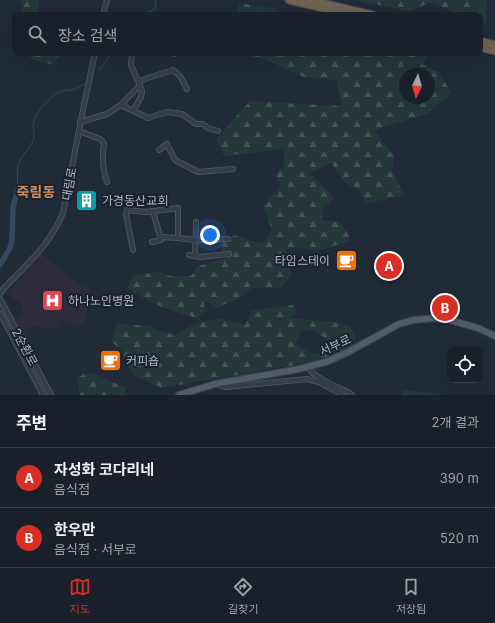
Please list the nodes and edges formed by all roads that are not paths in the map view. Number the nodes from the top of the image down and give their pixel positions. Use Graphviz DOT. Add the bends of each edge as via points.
graph roads {
  1 [pos="107,0"];
  2 [pos="290,0"];
  3 [pos="309,0"];
  4 [pos="104,12"];
  5 [pos="340,12"];
  6 [pos="360,12"];
  7 [pos="483,42"];
  8 [pos="495,45"];
  9 [pos="483,48"];
  10 [pos="495,51"];
  11 [pos="94,56"];
  12 [pos="132,56"];
  13 [pos="139,83"];
  14 [pos="187,89"];
  15 [pos="121,105"];
  16 [pos="133,111"];
  17 [pos="80,122"];
  18 [pos="78,131"];
  19 [pos="218,131"];
  20 [pos="159,150"];
  21 [pos="233,169"];
  22 [pos="107,182"];
  23 [pos="153,211"];
  24 [pos="196,222"];
  25 [pos="160,237"];
  26 [pos="178,238"];
  27 [pos="195,240"];
  28 [pos="228,240"];
  29 [pos="152,242"];
  30 [pos="133,250"];
  31 [pos="229,254"];
  32 [pos="189,256"];
  33 [pos="195,256"];
  34 [pos="0,294"];
  35 [pos="0,299"];
  36 [pos="0,313"];
  37 [pos="2,319"];
  38 [pos="495,336"];
  39 [pos="307,367"];
  40 [pos="215,384"];
  41 [pos="336,388"];
  42 [pos="43,394"];
  43 [pos="51,395"];
  44 [pos="178,395"];
  45 [pos="343,395"];
  46 [pos="352,395"];
  1 -- 4 [label="street"];
  2 -- 5 [label="highway"];
  3 -- 6 [label="highway"];
  7 -- 8 [label="highway"];
  9 -- 10 [label="highway"];
  11 -- 17 [label="street, 대림로"];
  12 -- 13 [label="street" via="131,65"];
  13 -- 14 [label="street" via="173,70 180,76"];
  13 -- 15 [label="street"];
  13 -- 16 [label="street" via="142,91"];
  15 -- 16 [label="street"];
  15 -- 17 [label="street" via="107,114"];
  16 -- 19 [label="street" via="148,118 167,112 182,114 196,124 203,124"];
  17 -- 18 [label="street, 대림로"];
  18 -- 22 [label="street" via="104,143 103,172"];
  18 -- 34 [label="street, 대림로" via="67,198 58,226 40,251"];
  20 -- 21 [label="street" via="166,144 175,160 198,172"];
  23 -- 25 [label="street"];
  23 -- 26 [label="street" via="178,208"];
  23 -- 30 [label="street" via="127,210"];
  24 -- 27 [label="street"];
  25 -- 26 [label="street"];
  25 -- 29 [label="street" via="161,240"];
  26 -- 27 [label="street"];
  27 -- 28 [label="street"];
  27 -- 33 [label="street"];
  31 -- 33 [label="street"];
  32 -- 33 [label="street"];
  35 -- 43 [label="street, 2순환로"];
  36 -- 37 [label="street, 2순환로"];
  37 -- 42 [label="street, 2순환로"];
  38 -- 39 [label="main road, 서부로" via="460,322 435,318 420,319 399,324 336,358"];
  39 -- 40 [label="main road, 서부로"];
  39 -- 41 [label="street" via="312,374"];
  40 -- 41 [label="street" via="225,388 307,378"];
  40 -- 44 [label="main road, 서부로"];
  41 -- 45 [label="street"];
  41 -- 46 [label="street"];
}
